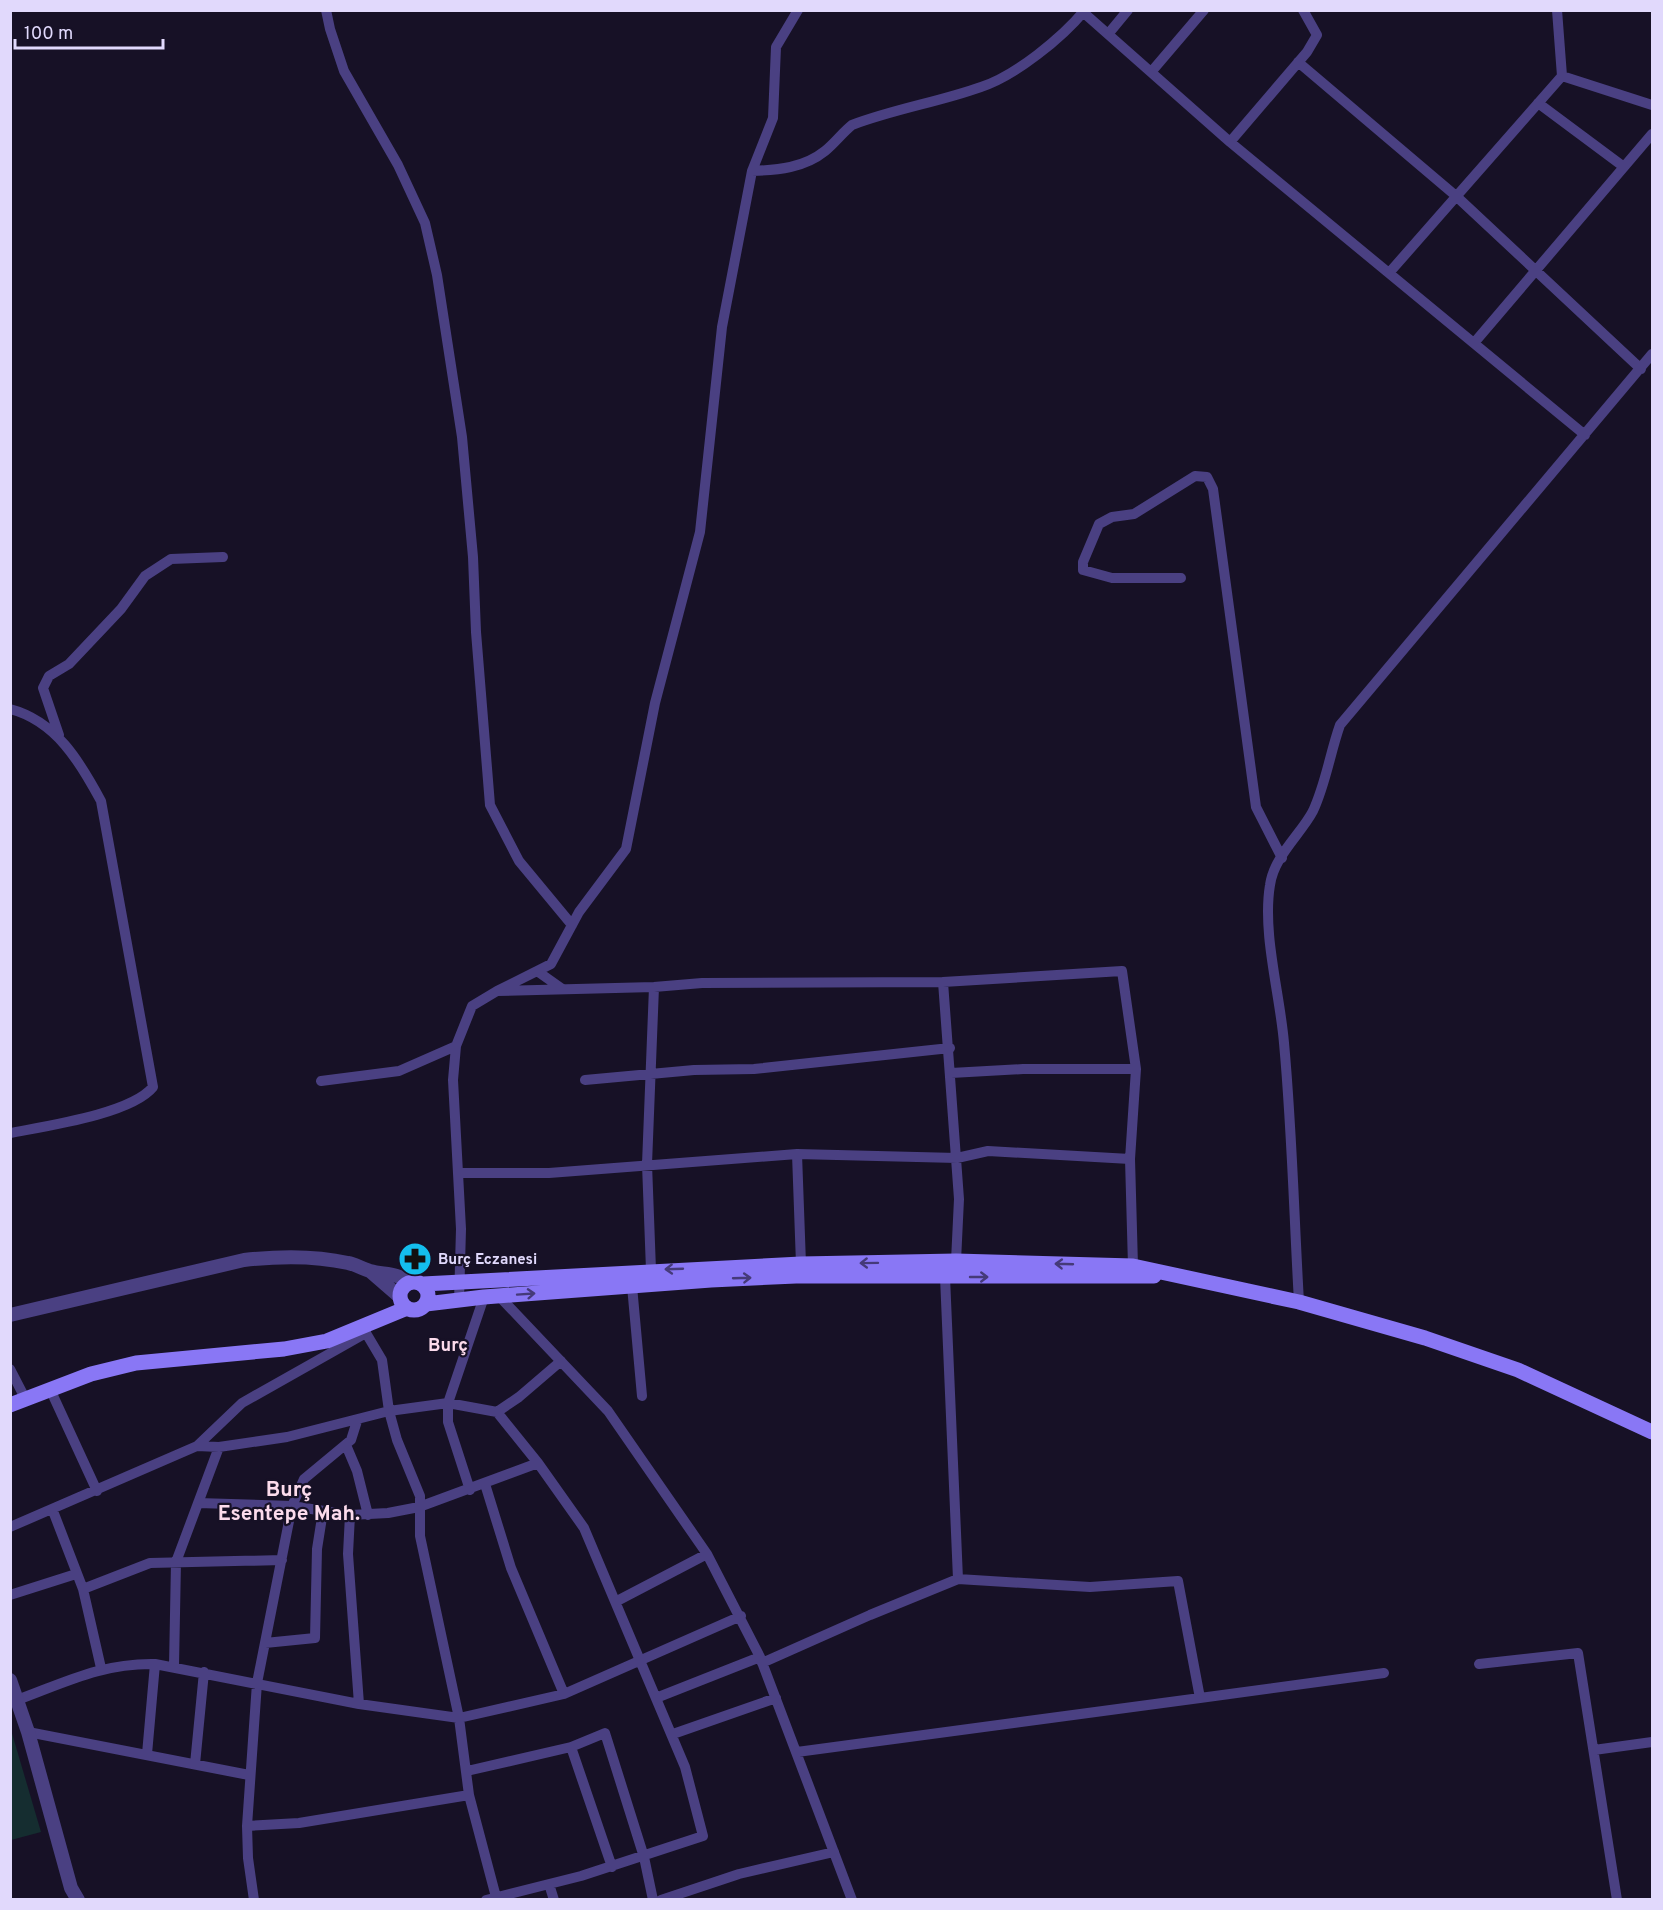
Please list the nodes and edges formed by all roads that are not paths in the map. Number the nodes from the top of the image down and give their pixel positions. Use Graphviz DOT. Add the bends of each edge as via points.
graph roads {
  1 [pos="326,10"];
  2 [pos="798,10"];
  3 [pos="1128,10"];
  4 [pos="1204,10"];
  5 [pos="1303,10"];
  6 [pos="1557,10"];
  7 [pos="1084,12"];
  8 [pos="1109,33"];
  9 [pos="1299,62"];
  10 [pos="1152,71"];
  11 [pos="1562,76"];
  12 [pos="1538,103"];
  13 [pos="1653,105"];
  14 [pos="1653,134"];
  15 [pos="1230,142"];
  16 [pos="1624,167"];
  17 [pos="752,171"];
  18 [pos="1456,196"];
  19 [pos="1536,271"];
  20 [pos="1389,273"];
  21 [pos="1474,343"];
  22 [pos="1653,354"];
  23 [pos="1641,369"];
  24 [pos="1585,435"];
  25 [pos="223,557"];
  26 [pos="1181,578"];
  27 [pos="10,710"];
  28 [pos="61,741"];
  29 [pos="1282,858"];
  30 [pos="572,925"];
  31 [pos="537,971"];
  32 [pos="943,982"];
  33 [pos="654,987"];
  34 [pos="561,988"];
  35 [pos="497,991"];
  36 [pos="456,1046"];
  37 [pos="950,1048"];
  38 [pos="1136,1068"];
  39 [pos="951,1073"];
  40 [pos="651,1074"];
  41 [pos="585,1080"];
  42 [pos="321,1081"];
  43 [pos="10,1133"];
  44 [pos="797,1154"];
  45 [pos="957,1158"];
  46 [pos="1130,1160"];
  47 [pos="646,1164"];
  48 [pos="459,1173"];
  49 [pos="956,1261"];
  50 [pos="801,1264"];
  51 [pos="1133,1266"];
  52 [pos="651,1270"];
  53 [pos="370,1271"];
  54 [pos="935,1272"];
  55 [pos="1163,1275"];
  56 [pos="458,1282"];
  57 [pos="416,1283"];
  58 [pos="632,1286"];
  59 [pos="489,1291"];
  60 [pos="459,1301"];
  61 [pos="403,1302"];
  62 [pos="1299,1302"];
  63 [pos="426,1304"];
  64 [pos="10,1315"];
  65 [pos="366,1329"];
  66 [pos="561,1361"];
  67 [pos="10,1369"];
  68 [pos="50,1389"];
  69 [pos="642,1396"];
  70 [pos="18,1402"];
  71 [pos="448,1403"];
  72 [pos="389,1411"];
  73 [pos="497,1412"];
  74 [pos="357,1421"];
  75 [pos="1653,1432"];
  76 [pos="346,1445"];
  77 [pos="197,1446"];
  78 [pos="219,1447"];
  79 [pos="538,1463"];
  80 [pos="485,1484"];
  81 [pos="470,1490"];
  82 [pos="98,1491"];
  83 [pos="198,1503"];
  84 [pos="292,1506"];
  85 [pos="419,1507"];
  86 [pos="53,1511"];
  87 [pos="323,1511"];
  88 [pos="350,1515"];
  89 [pos="368,1515"];
  90 [pos="10,1527"];
  91 [pos="707,1554"];
  92 [pos="282,1560"];
  93 [pos="176,1562"];
  94 [pos="76,1574"];
  95 [pos="958,1580"];
  96 [pos="83,1589"];
  97 [pos="10,1594"];
  98 [pos="617,1601"];
  99 [pos="741,1616"];
  100 [pos="265,1643"];
  101 [pos="640,1659"];
  102 [pos="761,1660"];
  103 [pos="155,1664"];
  104 [pos="1479,1664"];
  105 [pos="174,1666"];
  106 [pos="101,1668"];
  107 [pos="204,1672"];
  108 [pos="1384,1673"];
  109 [pos="10,1680"];
  110 [pos="257,1683"];
  111 [pos="564,1694"];
  112 [pos="656,1698"];
  113 [pos="776,1698"];
  114 [pos="1200,1698"];
  115 [pos="17,1700"];
  116 [pos="359,1704"];
  117 [pos="459,1718"];
  118 [pos="28,1732"];
  119 [pos="673,1734"];
  120 [pos="1653,1742"];
  121 [pos="572,1747"];
  122 [pos="1594,1750"];
  123 [pos="796,1752"];
  124 [pos="147,1754"];
  125 [pos="195,1764"];
  126 [pos="467,1771"];
  127 [pos="249,1775"];
  128 [pos="469,1795"];
  129 [pos="247,1826"];
  130 [pos="834,1852"];
  131 [pos="644,1857"];
  132 [pos="612,1867"];
  133 [pos="549,1884"];
  134 [pos="491,1898"];
  135 [pos="78,1899"];
  136 [pos="254,1899"];
  137 [pos="554,1899"];
  138 [pos="653,1899"];
  139 [pos="661,1899"];
  140 [pos="852,1899"];
  141 [pos="1617,1899"];
  1 -- 30 [label="street" via="344,71 398,165 425,223 436,275 462,437 490,806 519,861"];
  2 -- 17 [label="street" via="776,47 773,118"];
  3 -- 8 [label="street"];
  4 -- 10 [label="street"];
  5 -- 9 [label="street" via="1317,35"];
  6 -- 11 [label="street"];
  7 -- 8 [label="street"];
  7 -- 17 [label="street" via="1052,42 983,87 852,125 826,150 786,170"];
  8 -- 10 [label="street"];
  9 -- 15 [label="street"];
  9 -- 18 [label="street"];
  10 -- 15 [label="street"];
  11 -- 12 [label="street"];
  11 -- 13 [label="street"];
  12 -- 16 [label="street"];
  12 -- 18 [label="street"];
  14 -- 16 [label="street"];
  15 -- 20 [label="street"];
  16 -- 19 [label="street"];
  17 -- 30 [label="street" via="722,327 700,532 655,703 626,849"];
  18 -- 19 [label="street"];
  18 -- 20 [label="street"];
  19 -- 21 [label="street"];
  19 -- 23 [label="street"];
  20 -- 21 [label="street"];
  21 -- 24 [label="street"];
  22 -- 23 [label="street"];
  23 -- 24 [label="street"];
  24 -- 29 [label="street" via="1340,724 1323,790"];
  25 -- 28 [label="street" via="171,559 145,576 121,609 69,664 49,676 42,688"];
  26 -- 29 [label="street" via="1112,578 1083,570 1083,562 1099,524 1112,517 1134,514 1195,476 1207,477 1213,489 1256,807"];
  27 -- 28 [label="street" via="23,712 52,729"];
  28 -- 43 [label="street" via="87,774 101,801 153,1087 141,1100 114,1110"];
  29 -- 62 [label="street" via="1270,884 1269,926 1284,1043"];
  30 -- 31 [label="street" via="551,964"];
  31 -- 34 [label="street"];
  31 -- 35 [label="street"];
  32 -- 33 [label="street" via="702,983"];
  32 -- 37 [label="street"];
  32 -- 38 [label="street" via="1122,972"];
  33 -- 34 [label="street"];
  33 -- 40 [label="street"];
  34 -- 35 [label="street"];
  35 -- 36 [label="street" via="471,1006"];
  36 -- 42 [label="street" via="399,1071"];
  36 -- 48 [label="street" via="453,1080"];
  37 -- 39 [label="street"];
  37 -- 40 [label="street" via="754,1069"];
  38 -- 39 [label="street"];
  38 -- 46 [label="street"];
  39 -- 45 [label="street"];
  40 -- 41 [label="street"];
  40 -- 47 [label="street"];
  44 -- 45 [label="street"];
  44 -- 47 [label="street"];
  44 -- 50 [label="street"];
  45 -- 46 [label="street" via="988,1150"];
  45 -- 49 [label="street"];
  46 -- 51 [label="street"];
  47 -- 48 [label="street" via="549,1173"];
  47 -- 52 [label="street"];
  48 -- 56 [label="street"];
  51 -- 49 [label="main road, one-way"];
  49 -- 54 [label="main road"];
  50 -- 52 [label="main road, one-way"];
  54 -- 50 [label="main road, one-way"];
  51 -- 55 [label="main road"];
  52 -- 59 [label="main road"];
  53 -- 57 [label="street" via="396,1274"];
  53 -- 61 [label="street"];
  53 -- 64 [label="street" via="324,1258 278,1256 244,1260"];
  54 -- 55 [label="main road, one-way" via="1135,1278"];
  58 -- 54 [label="main road, one-way"];
  54 -- 95 [label="street"];
  55 -- 62 [label="main road"];
  56 -- 57 [label="main road"];
  56 -- 59 [label="main road"];
  56 -- 60 [label="street"];
  57 -- 61 [label="main road" via="403,1288"];
  57 -- 63 [label="main road" via="429,1296"];
  59 -- 58 [label="main road, one-way"];
  58 -- 69 [label="street"];
  59 -- 60 [label="main road"];
  59 -- 66 [label="street"];
  59 -- 71 [label="street"];
  60 -- 63 [label="main road"];
  61 -- 63 [label="main road" via="415,1311"];
  61 -- 65 [label="main road"];
  62 -- 75 [label="main road" via="1371,1321 1518,1370"];
  65 -- 68 [label="main road" via="284,1349 136,1363"];
  65 -- 72 [label="street" via="382,1360"];
  65 -- 77 [label="street" via="242,1403"];
  66 -- 73 [label="street"];
  66 -- 91 [label="street" via="609,1411"];
  67 -- 70 [label="street"];
  68 -- 70 [label="main road"];
  68 -- 82 [label="street"];
  71 -- 72 [label="street"];
  71 -- 73 [label="street"];
  71 -- 81 [label="street" via="448,1422"];
  72 -- 74 [label="street"];
  72 -- 85 [label="street" via="420,1496"];
  73 -- 79 [label="street"];
  74 -- 76 [label="street" via="355,1434"];
  74 -- 78 [label="street"];
  76 -- 84 [label="street" via="304,1479"];
  76 -- 89 [label="street"];
  77 -- 78 [label="street"];
  77 -- 82 [label="street"];
  78 -- 83 [label="street"];
  79 -- 80 [label="street"];
  79 -- 98 [label="street" via="584,1528"];
  80 -- 81 [label="street"];
  80 -- 111 [label="street" via="511,1568"];
  81 -- 85 [label="street"];
  82 -- 86 [label="street"];
  83 -- 84 [label="street"];
  83 -- 93 [label="street"];
  84 -- 87 [label="street"];
  84 -- 92 [label="street"];
  85 -- 89 [label="street"];
  85 -- 117 [label="street" via="420,1536"];
  86 -- 90 [label="street"];
  86 -- 94 [label="street"];
  87 -- 88 [label="street"];
  87 -- 100 [label="street" via="317,1549 315,1638"];
  88 -- 89 [label="street"];
  88 -- 116 [label="street" via="348,1554"];
  91 -- 98 [label="street"];
  91 -- 99 [label="street"];
  92 -- 93 [label="street"];
  92 -- 100 [label="street"];
  93 -- 96 [label="street" via="150,1563"];
  93 -- 105 [label="street"];
  94 -- 96 [label="street"];
  94 -- 97 [label="street"];
  95 -- 102 [label="street"];
  95 -- 114 [label="street" via="1090,1587 1178,1581"];
  96 -- 106 [label="street"];
  98 -- 101 [label="street"];
  99 -- 101 [label="street"];
  99 -- 102 [label="street"];
  100 -- 110 [label="street"];
  101 -- 111 [label="street"];
  101 -- 112 [label="street"];
  102 -- 112 [label="street"];
  102 -- 113 [label="street"];
  103 -- 105 [label="street"];
  103 -- 106 [label="street"];
  103 -- 124 [label="street"];
  104 -- 122 [label="street" via="1578,1653"];
  105 -- 107 [label="street"];
  106 -- 115 [label="street"];
  107 -- 110 [label="street"];
  107 -- 125 [label="street"];
  108 -- 114 [label="street"];
  109 -- 115 [label="street"];
  110 -- 116 [label="street"];
  110 -- 127 [label="street"];
  111 -- 117 [label="street"];
  112 -- 119 [label="street"];
  113 -- 119 [label="street"];
  113 -- 123 [label="street"];
  114 -- 123 [label="street"];
  115 -- 118 [label="street"];
  116 -- 117 [label="street"];
  117 -- 126 [label="street"];
  118 -- 124 [label="street"];
  118 -- 135 [label="street" via="71,1887"];
  119 -- 131 [label="street" via="703,1836"];
  120 -- 122 [label="street"];
  121 -- 126 [label="street"];
  121 -- 131 [label="street" via="605,1733"];
  121 -- 132 [label="street"];
  122 -- 141 [label="street"];
  123 -- 130 [label="street"];
  124 -- 125 [label="street"];
  125 -- 127 [label="street"];
  126 -- 128 [label="street"];
  127 -- 129 [label="street"];
  128 -- 129 [label="street" via="299,1823"];
  128 -- 134 [label="street"];
  129 -- 136 [label="street"];
  130 -- 139 [label="street"];
  130 -- 140 [label="street"];
  131 -- 132 [label="street"];
  131 -- 138 [label="street"];
  132 -- 133 [label="street"];
  133 -- 134 [label="street"];
  133 -- 137 [label="street"];
}
